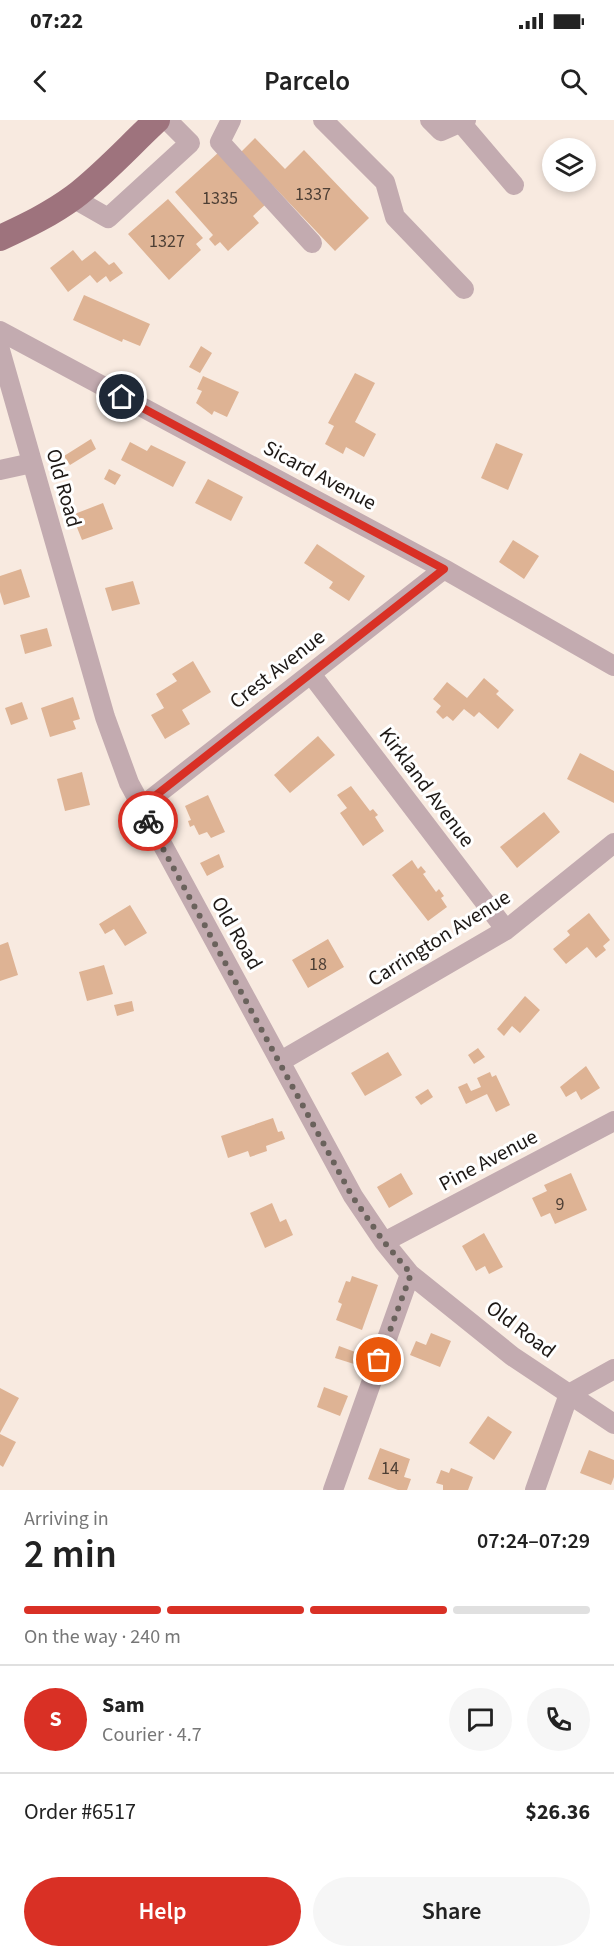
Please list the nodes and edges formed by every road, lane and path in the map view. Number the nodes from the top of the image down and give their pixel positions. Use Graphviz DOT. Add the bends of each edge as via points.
graph roads {
  1 [pos="157,120"];
  2 [pos="166,120"];
  3 [pos="231,120"];
  4 [pos="323,120"];
  5 [pos="430,120"];
  6 [pos="464,122"];
  7 [pos="220,142"];
  8 [pos="190,143"];
  9 [pos="514,185"];
  10 [pos="73,198"];
  11 [pos="0,238"];
  12 [pos="312,243"];
  13 [pos="464,289"];
  14 [pos="0,331"];
  15 [pos="0,350"];
  16 [pos="32,463"];
  17 [pos="0,470"];
  18 [pos="444,569"];
  19 [pos="614,666"];
  20 [pos="311,674"];
  21 [pos="141,807"];
  22 [pos="614,843"];
  23 [pos="506,930"];
  24 [pos="280,1061"];
  25 [pos="614,1121"];
  26 [pos="384,1242"];
  27 [pos="411,1274"];
  28 [pos="614,1369"];
  29 [pos="569,1394"];
  30 [pos="614,1424"];
  31 [pos="333,1490"];
  32 [pos="535,1490"];
  1 -- 10 [label="main road"];
  2 -- 8 [label="street"];
  3 -- 7 [label="street"];
  4 -- 13 [label="street" via="385,182 395,217"];
  5 -- 6 [label="street" via="441,131"];
  6 -- 9 [label="street"];
  7 -- 8 [label="street"];
  7 -- 12 [label="street"];
  8 -- 10 [label="street" via="108,218"];
  10 -- 11 [label="main road"];
  14 -- 18 [label="street, Sicard Avenue"];
  15 -- 16 [label="street, Old Road"];
  16 -- 17 [label="street"];
  16 -- 21 [label="street, Old Road" via="105,717"];
  18 -- 19 [label="street, Sicard Avenue"];
  18 -- 20 [label="street, Crest Avenue"];
  20 -- 21 [label="street, Crest Avenue"];
  20 -- 23 [label="street, Kirkland Avenue"];
  21 -- 24 [label="street, Old Road"];
  22 -- 23 [label="street, Carrington Avenue"];
  23 -- 24 [label="street, Carrington Avenue"];
  24 -- 26 [label="street, Old Road" via="352,1196"];
  25 -- 26 [label="street, Pine Avenue"];
  26 -- 27 [label="street, Old Road"];
  27 -- 29 [label="street, Old Road" via="512,1356"];
  27 -- 31 [label="street"];
  28 -- 29 [label="street"];
  29 -- 30 [label="street, Old Road"];
  29 -- 32 [label="street"];
}
